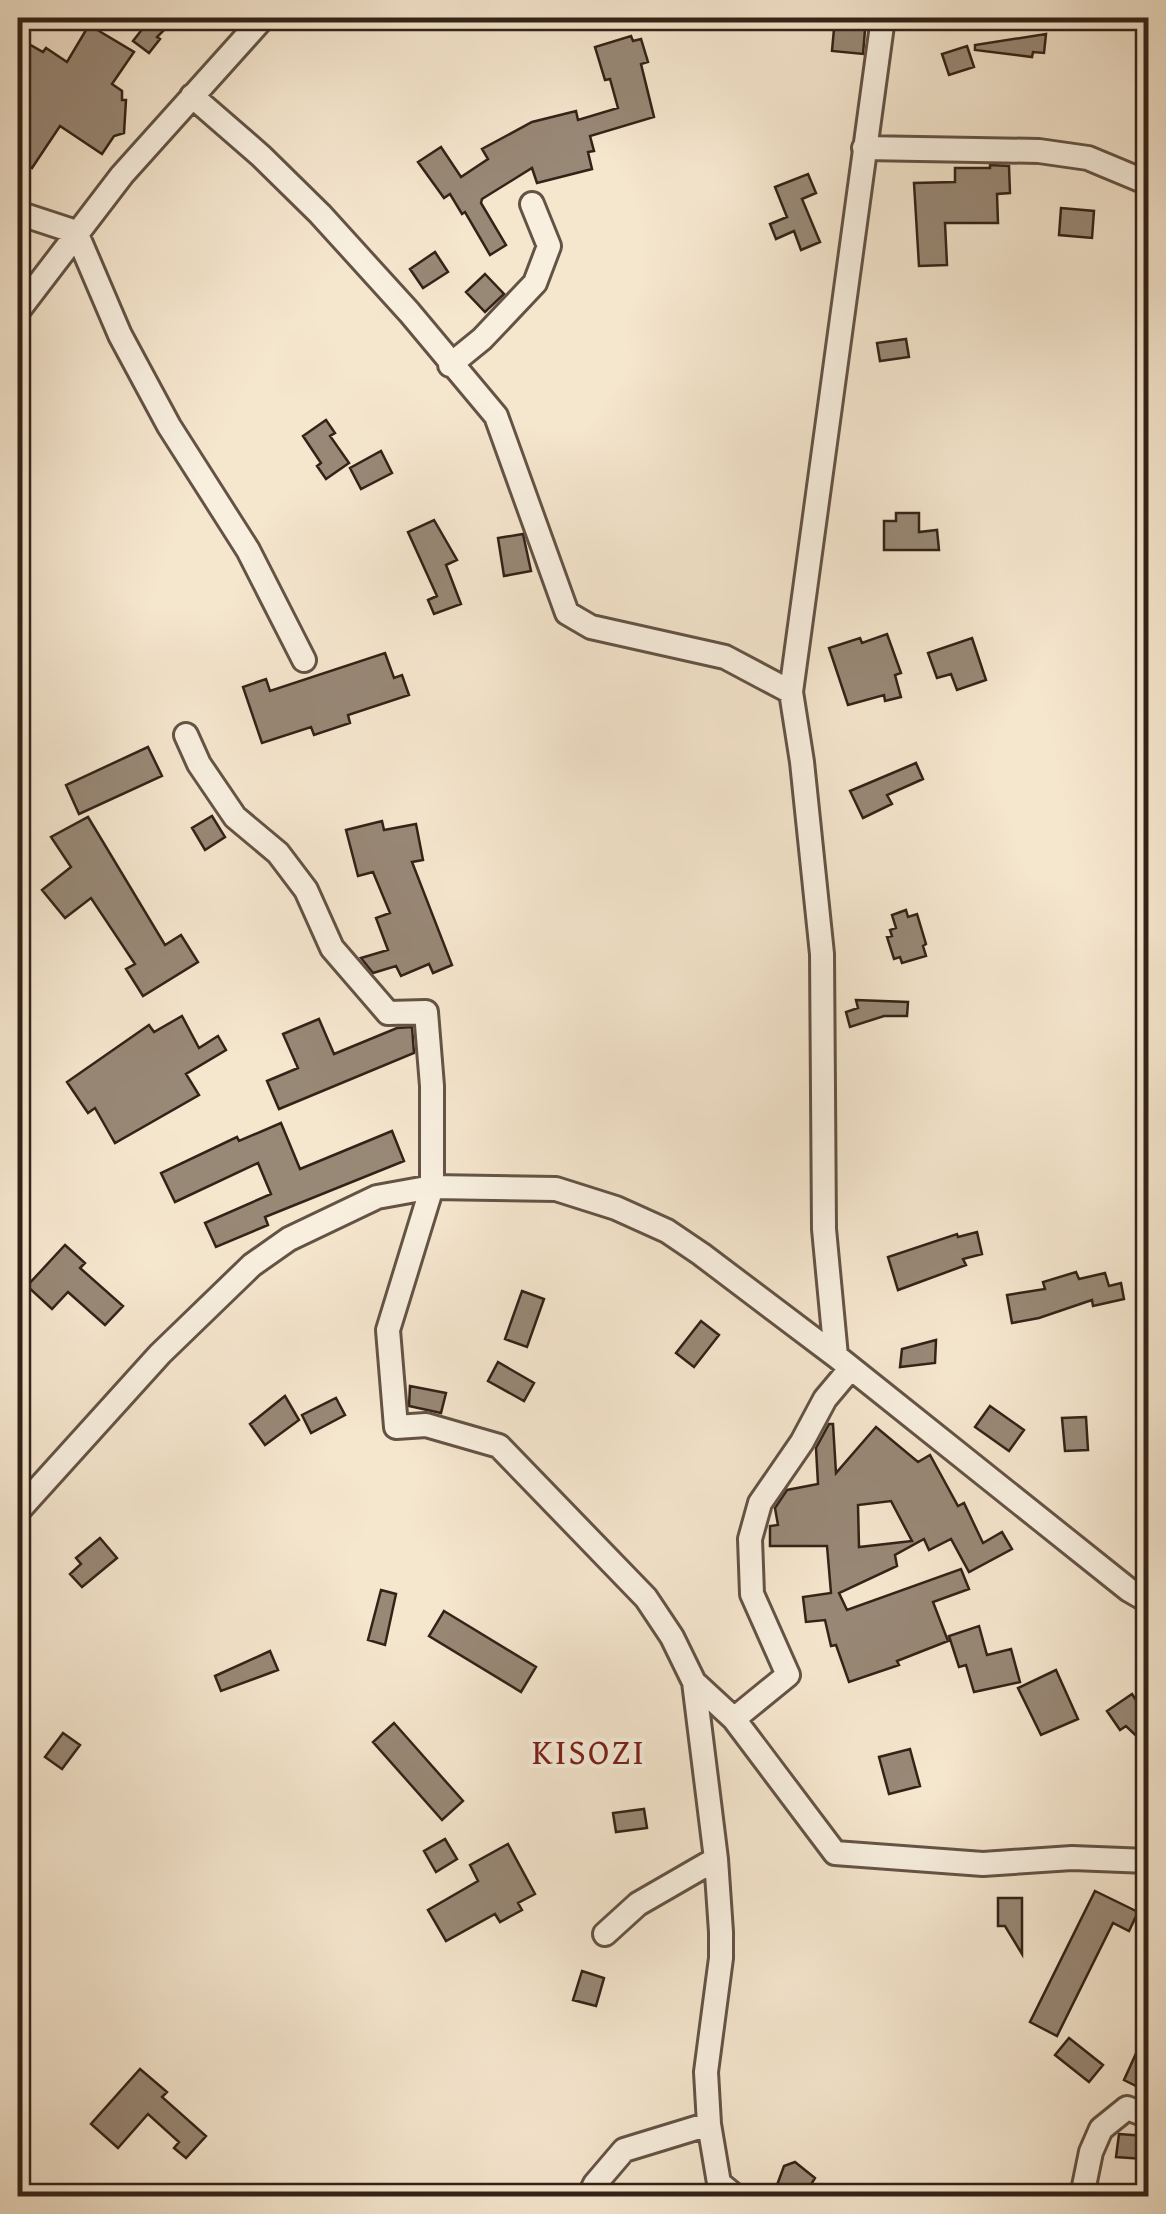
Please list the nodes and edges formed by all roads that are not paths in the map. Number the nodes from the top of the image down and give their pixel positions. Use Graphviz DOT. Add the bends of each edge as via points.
graph roads {
  1 [pos="263,18"];
  2 [pos="882,18"];
  3 [pos="192,96"];
  4 [pos="864,148"];
  5 [pos="1148,183"];
  6 [pos="532,204"];
  7 [pos="18,213"];
  8 [pos="76,232"];
  9 [pos="18,311"];
  10 [pos="450,366"];
  11 [pos="304,660"];
  12 [pos="791,692"];
  13 [pos="186,735"];
  14 [pos="432,1188"];
  15 [pos="844,1362"];
  16 [pos="20,1506"];
  17 [pos="1148,1601"];
  18 [pos="694,1682"];
  19 [pos="734,1719"];
  20 [pos="716,1859"];
  21 [pos="1148,1861"];
  22 [pos="605,1934"];
  23 [pos="1148,2116"];
  24 [pos="709,2124"];
  25 [pos="590,2196"];
  26 [pos="735,2196"];
  27 [pos="1082,2196"];
  1 -- 3 [label="street"];
  2 -- 4 [label="street"];
  3 -- 8 [label="street"];
  3 -- 10 [label="street" via="320,214"];
  4 -- 5 [label="street" via="1040,152 1088,158"];
  4 -- 12 [label="street"];
  6 -- 10 [label="street" via="549,246 535,283"];
  7 -- 8 [label="street"];
  8 -- 9 [label="street"];
  8 -- 11 [label="street" via="120,335 248,550"];
  10 -- 12 [label="street" via="496,416 567,613 591,628 725,658"];
  12 -- 15 [label="street" via="822,954 824,1230"];
  13 -- 14 [label="street" via="235,818 278,853 306,890 332,948 368,991 388,1013 426,1012"];
  14 -- 15 [label="street" via="556,1189 616,1208 667,1231"];
  14 -- 16 [label="street" via="376,1197 288,1239 252,1265"];
  14 -- 18 [label="street" via="388,1330 396,1427 426,1426 499,1446 646,1598"];
  15 -- 17 [label="street"];
  15 -- 19 [label="street" via="760,1503 750,1539 752,1594 788,1675"];
  18 -- 19 [label="street"];
  18 -- 20 [label="street"];
  19 -- 21 [label="street" via="834,1854 983,1864"];
  20 -- 22 [label="street" via="638,1904"];
  20 -- 24 [label="street" via="721,1958 706,2072"];
  23 -- 27 [label="street" via="1127,2108 1100,2129"];
  24 -- 25 [label="street" via="624,2150"];
  24 -- 26 [label="street" via="719,2183"];
}
